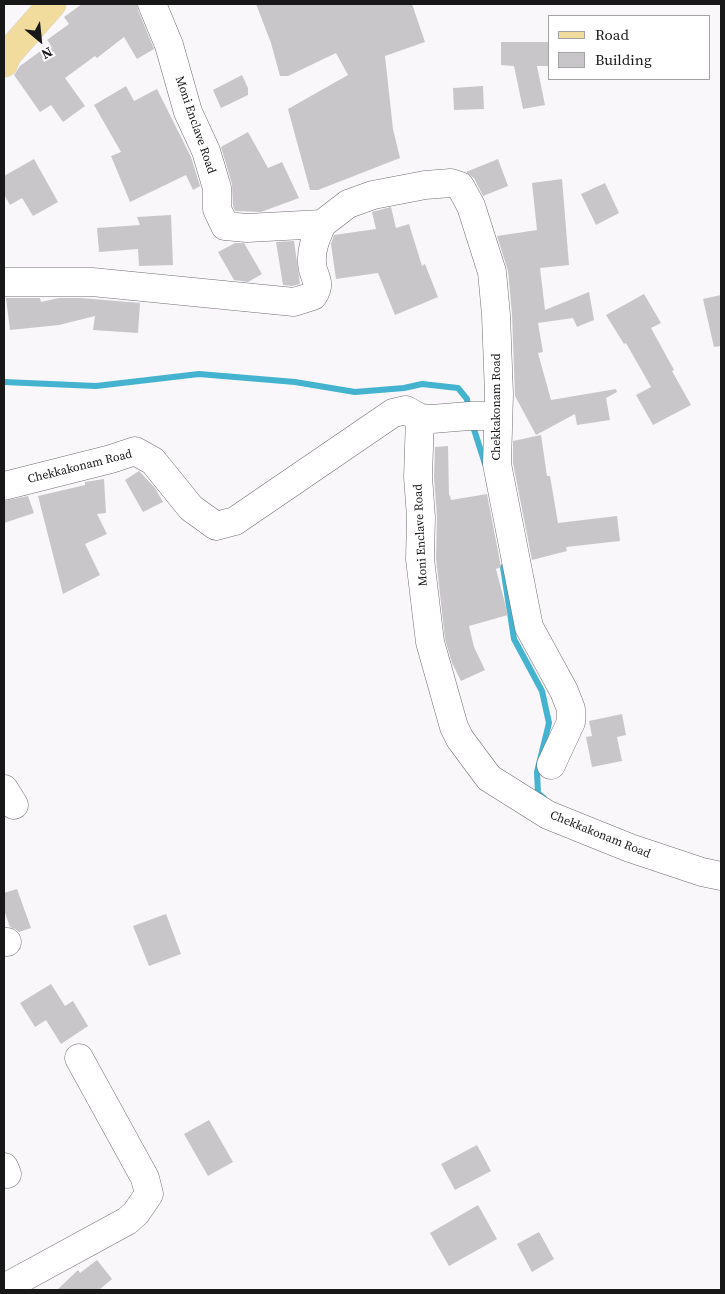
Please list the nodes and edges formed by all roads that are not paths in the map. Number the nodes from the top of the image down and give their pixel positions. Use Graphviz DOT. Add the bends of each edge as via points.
graph roads {
  1 [pos="52,4"];
  2 [pos="152,4"];
  3 [pos="5,57"];
  4 [pos="322,224"];
  5 [pos="4,282"];
  6 [pos="498,416"];
  7 [pos="420,418"];
  8 [pos="4,486"];
  9 [pos="454,726"];
  10 [pos="551,766"];
  11 [pos="721,876"];
  12 [pos="79,1058"];
  13 [pos="4,1288"];
  1 -- 3 [label="main road"];
  2 -- 4 [label="street, Moni Enclave Road" via="169,45 188,112 206,150 216,188 217,210 224,226"];
  4 -- 5 [label="street" via="314,242 311,264 318,284 316,291 313,296 294,302 92,282"];
  4 -- 6 [label="street, Chekkakonam Road" via="348,204 373,195 452,183 460,186 492,272"];
  6 -- 7 [label="street"];
  6 -- 10 [label="street, Chekkakonam Road" via="497,464 529,627 571,709 571,722"];
  7 -- 8 [label="street, Chekkakonam Road" via="406,410 380,421 243,516 216,526 191,508 153,461 135,451"];
  7 -- 9 [label="street, Moni Enclave Road" via="420,559 430,642"];
  9 -- 11 [label="street, Chekkakonam Road" via="489,778 548,815 630,848"];
  12 -- 13 [label="street" via="145,1178 148,1194 127,1221"];
}
